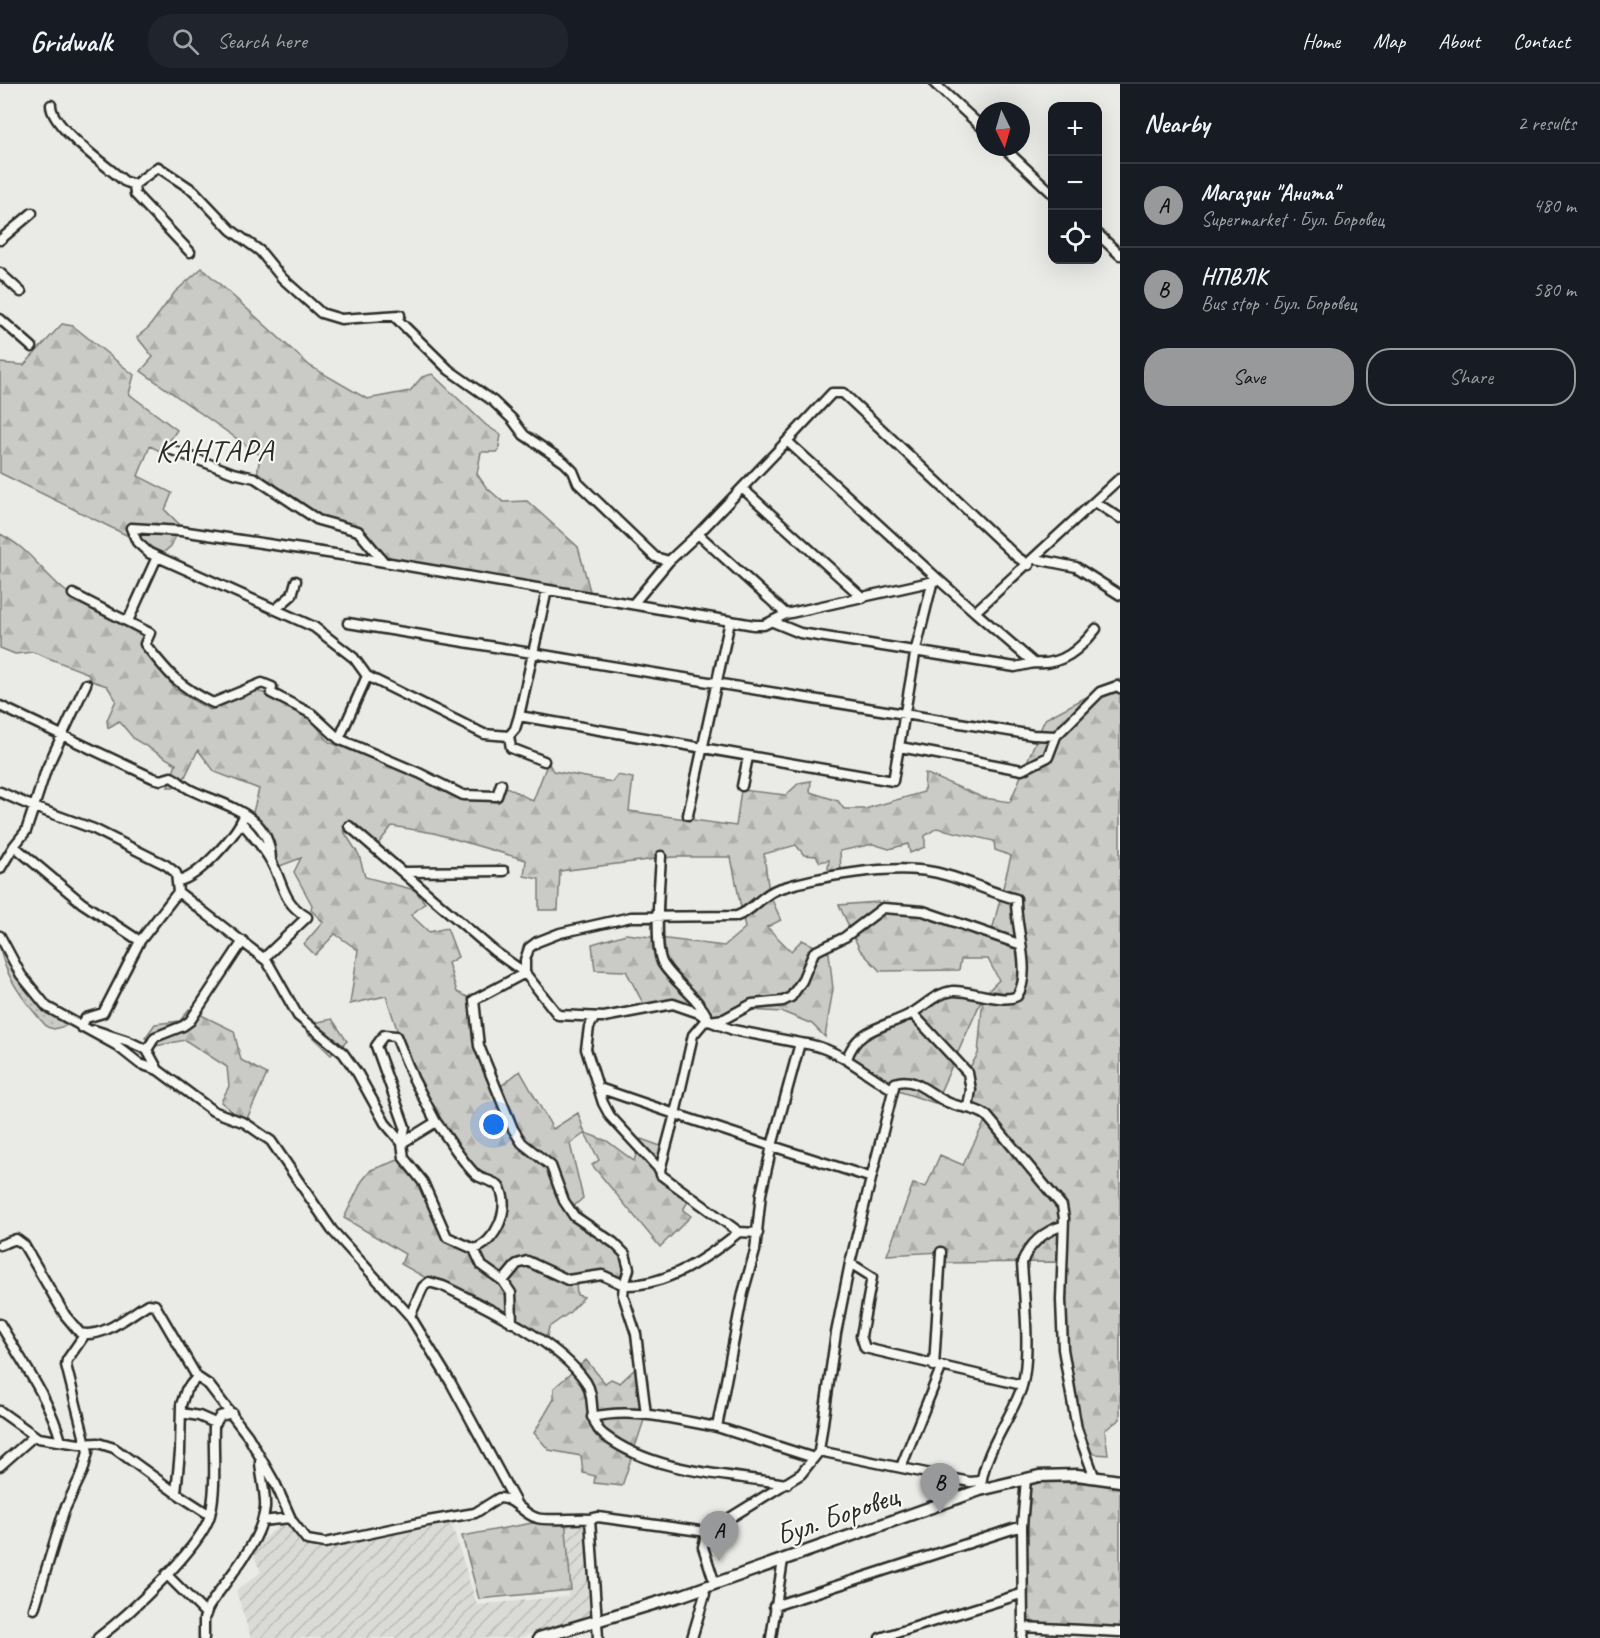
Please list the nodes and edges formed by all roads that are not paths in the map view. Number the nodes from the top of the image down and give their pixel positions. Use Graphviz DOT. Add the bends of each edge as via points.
graph roads {
  1 [pos="935,84"];
  2 [pos="51,105"];
  3 [pos="976,122"];
  4 [pos="1013,156"];
  5 [pos="134,185"];
  6 [pos="1048,188"];
  7 [pos="32,213"];
  8 [pos="1102,238"];
  9 [pos="0,240"];
  10 [pos="190,252"];
  11 [pos="1120,255"];
  12 [pos="0,273"];
  13 [pos="21,292"];
  14 [pos="0,319"];
  15 [pos="32,347"];
  16 [pos="787,441"];
  17 [pos="167,448"];
  18 [pos="1120,478"];
  19 [pos="742,488"];
  20 [pos="1095,502"];
  21 [pos="1120,518"];
  22 [pos="698,534"];
  23 [pos="157,556"];
  24 [pos="669,561"];
  25 [pos="384,562"];
  26 [pos="1032,562"];
  27 [pos="296,581"];
  28 [pos="936,582"];
  29 [pos="547,590"];
  30 [pos="73,594"];
  31 [pos="1120,595"];
  32 [pos="863,598"];
  33 [pos="633,604"];
  34 [pos="276,609"];
  35 [pos="975,612"];
  36 [pos="786,614"];
  37 [pos="128,621"];
  38 [pos="730,621"];
  39 [pos="773,622"];
  40 [pos="348,623"];
  41 [pos="1096,629"];
  42 [pos="916,649"];
  43 [pos="532,653"];
  44 [pos="1034,663"];
  45 [pos="367,676"];
  46 [pos="86,684"];
  47 [pos="716,684"];
  48 [pos="1120,688"];
  49 [pos="0,706"];
  50 [pos="905,715"];
  51 [pos="519,716"];
  52 [pos="63,735"];
  53 [pos="509,736"];
  54 [pos="1056,736"];
  55 [pos="339,739"];
  56 [pos="701,747"];
  57 [pos="900,747"];
  58 [pos="748,757"];
  59 [pos="544,761"];
  60 [pos="501,784"];
  61 [pos="742,786"];
  62 [pos="0,792"];
  63 [pos="34,807"];
  64 [pos="239,808"];
  65 [pos="688,814"];
  66 [pos="241,822"];
  67 [pos="349,826"];
  68 [pos="14,846"];
  69 [pos="661,856"];
  70 [pos="271,860"];
  71 [pos="0,869"];
  72 [pos="504,871"];
  73 [pos="405,872"];
  74 [pos="178,881"];
  75 [pos="178,892"];
  76 [pos="658,916"];
  77 [pos="0,936"];
  78 [pos="140,941"];
  79 [pos="243,941"];
  80 [pos="1019,944"];
  81 [pos="264,958"];
  82 [pos="525,973"];
  83 [pos="912,1013"];
  84 [pos="595,1017"];
  85 [pos="709,1021"];
  86 [pos="84,1029"];
  87 [pos="800,1043"];
  88 [pos="147,1050"];
  89 [pos="847,1059"];
  90 [pos="158,1070"];
  91 [pos="599,1088"];
  92 [pos="892,1089"];
  93 [pos="968,1107"];
  94 [pos="675,1114"];
  95 [pos="436,1122"];
  96 [pos="402,1143"];
  97 [pos="772,1146"];
  98 [pos="660,1170"];
  99 [pos="869,1177"];
  100 [pos="1063,1226"];
  101 [pos="739,1232"];
  102 [pos="758,1233"];
  103 [pos="0,1245"];
  104 [pos="474,1249"];
  105 [pos="941,1252"];
  106 [pos="850,1263"];
  107 [pos="503,1281"];
  108 [pos="624,1285"];
  109 [pos="410,1316"];
  110 [pos="512,1323"];
  111 [pos="0,1324"];
  112 [pos="85,1334"];
  113 [pos="938,1367"];
  114 [pos="197,1377"];
  115 [pos="1022,1385"];
  116 [pos="0,1411"];
  117 [pos="181,1413"];
  118 [pos="232,1413"];
  119 [pos="646,1414"];
  120 [pos="592,1417"];
  121 [pos="215,1423"];
  122 [pos="717,1427"];
  123 [pos="34,1436"];
  124 [pos="61,1441"];
  125 [pos="87,1442"];
  126 [pos="816,1455"];
  127 [pos="259,1459"];
  128 [pos="0,1466"];
  129 [pos="901,1467"];
  130 [pos="1094,1476"];
  131 [pos="1026,1479"];
  132 [pos="1120,1481"];
  133 [pos="788,1484"];
  134 [pos="981,1485"];
  135 [pos="176,1493"];
  136 [pos="516,1504"];
  137 [pos="210,1515"];
  138 [pos="290,1518"];
  139 [pos="590,1519"];
  140 [pos="262,1521"];
  141 [pos="1022,1526"];
  142 [pos="707,1532"];
  143 [pos="783,1560"];
  144 [pos="166,1574"];
  145 [pos="715,1584"];
  146 [pos="703,1588"];
  147 [pos="1021,1594"];
  148 [pos="774,1606"];
  149 [pos="34,1609"];
  150 [pos="206,1614"];
  151 [pos="598,1620"];
  152 [pos="1023,1627"];
  153 [pos="1120,1632"];
  154 [pos="98,1638"];
  155 [pos="204,1638"];
  156 [pos="539,1638"];
  157 [pos="598,1638"];
  158 [pos="692,1638"];
  159 [pos="771,1638"];
  160 [pos="880,1638"];
  161 [pos="1022,1638"];
  1 -- 3 [label="street"];
  2 -- 5 [label="street" via="51,113 60,125 124,181"];
  4 -- 6 [label="street"];
  5 -- 10 [label="street" via="135,194"];
  5 -- 24 [label="street" via="158,167 194,191 321,313 341,319 397,315 449,370 506,413 524,435 564,462 578,483 655,557"];
  7 -- 9 [label="street"];
  8 -- 11 [label="street"];
  12 -- 13 [label="street"];
  14 -- 15 [label="street"];
  16 -- 19 [label="street"];
  16 -- 26 [label="street" via="832,393 843,393 1017,557"];
  16 -- 28 [label="street"];
  17 -- 25 [label="street" via="255,478 318,520 358,531"];
  18 -- 20 [label="street"];
  19 -- 22 [label="street"];
  19 -- 32 [label="street"];
  20 -- 21 [label="street"];
  20 -- 26 [label="street"];
  22 -- 24 [label="street"];
  22 -- 36 [label="street"];
  23 -- 25 [label="street" via="136,542 131,528 181,531"];
  23 -- 34 [label="street"];
  23 -- 37 [label="street"];
  24 -- 33 [label="street"];
  25 -- 29 [label="street"];
  26 -- 31 [label="street" via="1076,567"];
  26 -- 35 [label="street"];
  27 -- 34 [label="street" via="292,595"];
  28 -- 32 [label="street"];
  28 -- 35 [label="street"];
  28 -- 42 [label="street"];
  29 -- 33 [label="street"];
  29 -- 43 [label="street"];
  30 -- 37 [label="street"];
  32 -- 36 [label="street"];
  33 -- 38 [label="street"];
  34 -- 45 [label="street" via="314,627 354,658"];
  35 -- 44 [label="street"];
  36 -- 39 [label="street"];
  37 -- 55 [label="street" via="150,633 145,644 172,678 188,691 213,703 262,683 272,687 271,693 312,714"];
  38 -- 39 [label="street" via="754,626"];
  38 -- 47 [label="street"];
  39 -- 42 [label="street" via="800,633"];
  40 -- 43 [label="street"];
  41 -- 44 [label="street" via="1070,655"];
  42 -- 44 [label="street" via="1015,667"];
  42 -- 50 [label="street"];
  43 -- 47 [label="street"];
  43 -- 51 [label="street"];
  45 -- 53 [label="street" via="484,734"];
  45 -- 55 [label="street"];
  46 -- 52 [label="street"];
  47 -- 50 [label="street"];
  47 -- 56 [label="street"];
  48 -- 54 [label="street" via="1100,692"];
  49 -- 52 [label="street"];
  50 -- 54 [label="street"];
  50 -- 57 [label="street"];
  51 -- 53 [label="street"];
  51 -- 56 [label="street"];
  52 -- 63 [label="street"];
  52 -- 64 [label="street" via="153,778 173,778 190,790"];
  53 -- 59 [label="street" via="511,747"];
  54 -- 57 [label="street" via="1048,757 1022,770"];
  55 -- 60 [label="street" via="463,795 496,796"];
  56 -- 58 [label="street"];
  56 -- 65 [label="street"];
  57 -- 58 [label="street" via="893,781"];
  58 -- 61 [label="street"];
  62 -- 63 [label="street"];
  63 -- 68 [label="street" via="26,831"];
  63 -- 74 [label="street" via="94,829 166,865 176,873"];
  64 -- 66 [label="street" via="243,814"];
  64 -- 70 [label="street" via="264,834"];
  66 -- 70 [label="street"];
  66 -- 74 [label="street" via="200,869"];
  67 -- 73 [label="street"];
  68 -- 71 [label="street"];
  68 -- 78 [label="street" via="82,903"];
  69 -- 76 [label="street"];
  70 -- 81 [label="street" via="280,887 298,912 307,917"];
  72 -- 73 [label="street"];
  73 -- 82 [label="street" via="494,951"];
  74 -- 75 [label="street"];
  75 -- 78 [label="street"];
  75 -- 79 [label="street"];
  76 -- 80 [label="street" via="737,916 769,893 808,880 922,870 1016,899"];
  76 -- 82 [label="street" via="631,917 543,939 529,948"];
  76 -- 85 [label="street" via="661,959 702,1006"];
  77 -- 86 [label="street" via="35,994 47,1007"];
  78 -- 86 [label="street" via="103,1013 86,1018"];
  79 -- 81 [label="street"];
  79 -- 88 [label="street" via="190,1021 155,1036"];
  80 -- 83 [label="street" via="1024,978 1014,998 955,991 935,997"];
  80 -- 85 [label="street" via="922,911 883,908 845,937 814,952 791,997 752,1004 724,1019"];
  81 -- 96 [label="street" via="297,1016 343,1053 384,1123"];
  82 -- 84 [label="street" via="558,1015"];
  82 -- 108 [label="street" via="474,1000 479,1046 517,1138 551,1166 574,1216 625,1254 629,1269"];
  83 -- 89 [label="street" via="858,1039"];
  83 -- 93 [label="street" via="968,1073"];
  84 -- 85 [label="street" via="673,1004"];
  84 -- 91 [label="street" via="589,1027 586,1049"];
  85 -- 87 [label="street" via="733,1030"];
  85 -- 94 [label="street" via="693,1035"];
  86 -- 88 [label="street"];
  86 -- 90 [label="street" via="140,1064"];
  87 -- 89 [label="street" via="821,1046"];
  87 -- 97 [label="street"];
  88 -- 90 [label="street"];
  89 -- 92 [label="street"];
  90 -- 109 [label="street" via="213,1111 245,1123 271,1141 332,1230"];
  91 -- 94 [label="street"];
  91 -- 98 [label="street" via="610,1116"];
  92 -- 93 [label="street" via="895,1083 905,1081 944,1101"];
  92 -- 99 [label="street"];
  93 -- 100 [label="street" via="981,1112 998,1127 1055,1196 1064,1212"];
  94 -- 97 [label="street"];
  94 -- 98 [label="street"];
  95 -- 96 [label="street"];
  95 -- 96 [label="street" via="396,1036 384,1035 377,1052 405,1127"];
  95 -- 104 [label="street" via="476,1174 494,1183 501,1193 501,1218 489,1237"];
  96 -- 104 [label="street" via="404,1158 423,1182 447,1237"];
  97 -- 99 [label="street"];
  97 -- 102 [label="street" via="762,1186"];
  98 -- 101 [label="street" via="668,1182"];
  99 -- 106 [label="street"];
  100 -- 115 [label="street" via="1050,1228 1042,1235 1026,1251 1022,1263"];
  100 -- 130 [label="street" via="1063,1349 1077,1429"];
  101 -- 102 [label="street"];
  101 -- 108 [label="street" via="675,1274 645,1284"];
  102 -- 122 [label="street"];
  103 -- 112 [label="street" via="16,1239 24,1245 74,1328"];
  104 -- 107 [label="street" via="482,1266"];
  105 -- 113 [label="street"];
  106 -- 113 [label="street" via="872,1276 862,1345"];
  106 -- 126 [label="street"];
  107 -- 108 [label="street" via="517,1264 527,1262 568,1280 602,1275"];
  107 -- 110 [label="street" via="511,1293"];
  108 -- 119 [label="street" via="623,1294 636,1334"];
  109 -- 110 [label="street" via="423,1287 432,1281"];
  109 -- 136 [label="street"];
  110 -- 120 [label="street" via="583,1378 591,1396"];
  111 -- 124 [label="street" via="30,1372"];
  112 -- 114 [label="street" via="94,1334 152,1304"];
  112 -- 125 [label="street" via="66,1365 78,1421"];
  113 -- 115 [label="street"];
  113 -- 129 [label="street"];
  114 -- 117 [label="street" via="184,1394"];
  114 -- 118 [label="street" via="209,1385"];
  115 -- 134 [label="street" via="992,1450"];
  116 -- 123 [label="street"];
  117 -- 121 [label="street"];
  117 -- 135 [label="street"];
  118 -- 121 [label="street" via="220,1416"];
  118 -- 127 [label="street"];
  119 -- 120 [label="street"];
  119 -- 122 [label="street"];
  120 -- 133 [label="street" via="609,1439 664,1464"];
  121 -- 137 [label="street"];
  122 -- 126 [label="street"];
  123 -- 124 [label="street"];
  123 -- 128 [label="street"];
  124 -- 125 [label="street"];
  125 -- 135 [label="street" via="114,1448"];
  125 -- 149 [label="street" via="83,1471 64,1511"];
  126 -- 129 [label="street"];
  126 -- 133 [label="street"];
  127 -- 138 [label="street"];
  127 -- 140 [label="street" via="265,1506"];
  129 -- 134 [label="street"];
  130 -- 131 [label="street, Бул. Боровец"];
  130 -- 132 [label="street, Бул. Боровец"];
  131 -- 134 [label="street, Бул. Боровец"];
  131 -- 141 [label="street"];
  133 -- 142 [label="street"];
  134 -- 143 [label="street, Бул. Боровец"];
  135 -- 137 [label="street"];
  136 -- 138 [label="street" via="499,1498 475,1514 325,1543 307,1540"];
  136 -- 139 [label="street" via="540,1520"];
  137 -- 144 [label="street" via="200,1535"];
  138 -- 140 [label="street"];
  139 -- 142 [label="street"];
  139 -- 151 [label="street"];
  140 -- 150 [label="street" via="253,1542"];
  141 -- 147 [label="street"];
  141 -- 148 [label="street"];
  142 -- 145 [label="street" via="703,1547"];
  143 -- 145 [label="street, Бул. Боровец"];
  143 -- 148 [label="street"];
  144 -- 150 [label="street"];
  144 -- 154 [label="street"];
  145 -- 146 [label="street, Бул. Боровец"];
  146 -- 151 [label="street, Бул. Боровец"];
  146 -- 158 [label="street" via="705,1594"];
  147 -- 152 [label="street"];
  147 -- 160 [label="street"];
  148 -- 159 [label="street"];
  150 -- 155 [label="street"];
  151 -- 156 [label="street, Бул. Боровец"];
  151 -- 157 [label="street"];
  152 -- 153 [label="street"];
  152 -- 161 [label="street"];
}
